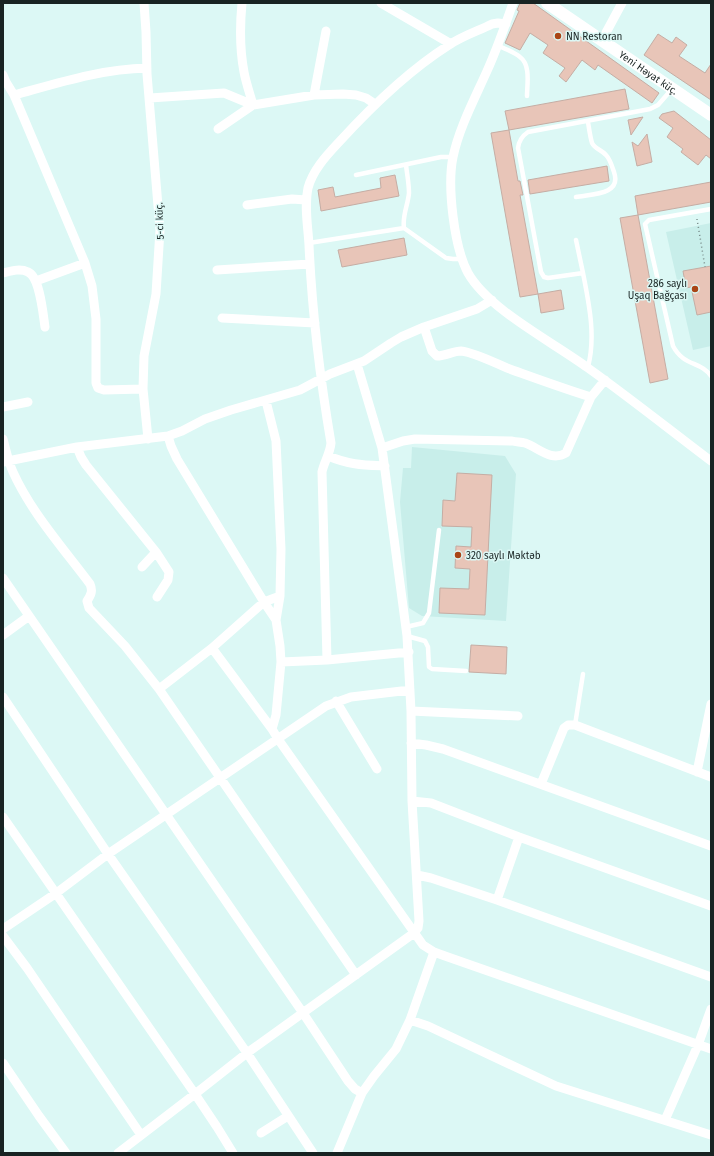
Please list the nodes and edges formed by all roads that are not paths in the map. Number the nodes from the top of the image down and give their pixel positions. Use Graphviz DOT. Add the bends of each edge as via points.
graph roads {
  1 [pos="144,3"];
  2 [pos="242,3"];
  3 [pos="381,3"];
  4 [pos="513,3"];
  5 [pos="547,3"];
  6 [pos="622,3"];
  7 [pos="506,24"];
  8 [pos="326,31"];
  9 [pos="602,40"];
  10 [pos="451,44"];
  11 [pos="497,45"];
  12 [pos="147,68"];
  13 [pos="4,80"];
  14 [pos="672,89"];
  15 [pos="14,95"];
  16 [pos="314,95"];
  17 [pos="527,96"];
  18 [pos="150,98"];
  19 [pos="375,104"];
  20 [pos="253,105"];
  21 [pos="711,115"];
  22 [pos="588,122"];
  23 [pos="218,129"];
  24 [pos="453,158"];
  25 [pos="406,165"];
  26 [pos="356,175"];
  27 [pos="576,197"];
  28 [pos="306,200"];
  29 [pos="247,205"];
  30 [pos="711,208"];
  31 [pos="404,228"];
  32 [pos="576,240"];
  33 [pos="309,243"];
  34 [pos="462,259"];
  35 [pos="85,263"];
  36 [pos="310,264"];
  37 [pos="217,270"];
  38 [pos="3,273"];
  39 [pos="583,273"];
  40 [pos="36,281"];
  41 [pos="492,300"];
  42 [pos="222,318"];
  43 [pos="315,323"];
  44 [pos="45,327"];
  45 [pos="424,327"];
  46 [pos="357,364"];
  47 [pos="588,367"];
  48 [pos="711,376"];
  49 [pos="320,379"];
  50 [pos="605,380"];
  51 [pos="143,389"];
  52 [pos="591,397"];
  53 [pos="266,401"];
  54 [pos="28,402"];
  55 [pos="3,407"];
  56 [pos="168,436"];
  57 [pos="3,439"];
  58 [pos="148,439"];
  59 [pos="77,446"];
  60 [pos="382,448"];
  61 [pos="328,456"];
  62 [pos="6,461"];
  63 [pos="711,461"];
  64 [pos="386,466"];
  65 [pos="439,530"];
  66 [pos="156,552"];
  67 [pos="142,567"];
  68 [pos="3,578"];
  69 [pos="280,596"];
  70 [pos="157,597"];
  71 [pos="264,602"];
  72 [pos="29,616"];
  73 [pos="276,620"];
  74 [pos="407,631"];
  75 [pos="3,635"];
  76 [pos="212,648"];
  77 [pos="409,652"];
  78 [pos="327,660"];
  79 [pos="281,662"];
  80 [pos="466,671"];
  81 [pos="583,674"];
  82 [pos="159,689"];
  83 [pos="410,690"];
  84 [pos="3,697"];
  85 [pos="336,701"];
  86 [pos="711,704"];
  87 [pos="411,712"];
  88 [pos="518,716"];
  89 [pos="575,725"];
  90 [pos="272,728"];
  91 [pos="278,739"];
  92 [pos="411,743"];
  93 [pos="377,769"];
  94 [pos="697,772"];
  95 [pos="711,777"];
  96 [pos="220,778"];
  97 [pos="541,784"];
  98 [pos="412,801"];
  99 [pos="166,815"];
  100 [pos="3,816"];
  101 [pos="519,837"];
  102 [pos="711,846"];
  103 [pos="108,854"];
  104 [pos="417,875"];
  105 [pos="55,894"];
  106 [pos="497,900"];
  107 [pos="711,906"];
  108 [pos="3,929"];
  109 [pos="414,933"];
  110 [pos="3,936"];
  111 [pos="434,952"];
  112 [pos="356,975"];
  113 [pos="711,977"];
  114 [pos="711,1009"];
  115 [pos="303,1013"];
  116 [pos="410,1020"];
  117 [pos="698,1044"];
  118 [pos="711,1050"];
  119 [pos="247,1053"];
  120 [pos="3,1063"];
  121 [pos="362,1093"];
  122 [pos="195,1094"];
  123 [pos="288,1116"];
  124 [pos="665,1120"];
  125 [pos="261,1133"];
  126 [pos="141,1135"];
  127 [pos="711,1135"];
  128 [pos="66,1153"];
  129 [pos="118,1153"];
  130 [pos="233,1153"];
  131 [pos="313,1153"];
  132 [pos="337,1153"];
  1 -- 12 [label="street, 5-ci küç."];
  2 -- 20 [label="street" via="244,71"];
  3 -- 10 [label="street"];
  4 -- 7 [label="street"];
  5 -- 9 [label="street, Yeni Həyat küç."];
  6 -- 9 [label="street"];
  7 -- 10 [label="street" via="492,24"];
  7 -- 11 [label="street"];
  8 -- 16 [label="street"];
  9 -- 14 [label="street, Yeni Həyat küç."];
  10 -- 19 [label="street" via="415,68"];
  11 -- 17 [label="lane" via="525,62"];
  11 -- 24 [label="street" via="470,108"];
  12 -- 15 [label="street" via="128,68 91,74"];
  12 -- 18 [label="street, 5-ci küç."];
  13 -- 15 [label="street"];
  14 -- 21 [label="street, Yeni Həyat küç."];
  14 -- 22 [label="lane" via="655,107"];
  15 -- 35 [label="street"];
  16 -- 19 [label="street" via="356,95"];
  16 -- 20 [label="street"];
  18 -- 20 [label="street" via="224,93"];
  18 -- 51 [label="street, 5-ci küç." via="160,230 156,294 144,356"];
  19 -- 28 [label="street" via="321,163 309,186"];
  20 -- 23 [label="street"];
  22 -- 27 [label="lane" via="592,143 608,157 616,180 611,190"];
  22 -- 39 [label="lane" via="528,132 522,136 518,148 541,272 548,278"];
  24 -- 25 [label="lane" via="441,157"];
  24 -- 34 [label="street" via="452,195"];
  25 -- 26 [label="lane"];
  25 -- 31 [label="lane" via="409,191"];
  28 -- 29 [label="street" via="292,199"];
  28 -- 33 [label="street"];
  30 -- 48 [label="lane" via="649,220 645,224 673,346 685,361 702,368"];
  31 -- 33 [label="lane"];
  31 -- 34 [label="lane" via="446,258"];
  32 -- 39 [label="lane"];
  33 -- 36 [label="street"];
  34 -- 41 [label="street" via="476,284"];
  35 -- 40 [label="street"];
  35 -- 51 [label="street" via="92,286 96,319 96,384 104,390"];
  36 -- 37 [label="street"];
  36 -- 43 [label="street"];
  38 -- 40 [label="street" via="27,271"];
  39 -- 47 [label="lane" via="592,334"];
  40 -- 44 [label="street"];
  41 -- 45 [label="street" via="477,309"];
  41 -- 47 [label="street"];
  42 -- 43 [label="street"];
  43 -- 49 [label="street"];
  45 -- 46 [label="street" via="391,342"];
  45 -- 52 [label="street" via="432,351 437,356 461,351"];
  46 -- 49 [label="street"];
  46 -- 60 [label="street"];
  47 -- 50 [label="street"];
  49 -- 53 [label="street" via="300,390"];
  49 -- 61 [label="street" via="331,444"];
  50 -- 52 [label="street"];
  50 -- 63 [label="street"];
  51 -- 58 [label="street, 5-ci küç."];
  52 -- 60 [label="street" via="566,453 560,457 512,441 415,439"];
  53 -- 56 [label="street" via="205,419"];
  53 -- 69 [label="street" via="276,441"];
  54 -- 55 [label="street"];
  56 -- 58 [label="street"];
  56 -- 71 [label="street" via="170,446"];
  57 -- 62 [label="street"];
  58 -- 59 [label="street"];
  59 -- 62 [label="street"];
  59 -- 66 [label="street" via="86,465"];
  60 -- 64 [label="street"];
  61 -- 64 [label="street" via="344,463"];
  61 -- 78 [label="street" via="322,472"];
  62 -- 82 [label="street" via="31,505 90,584 92,589 87,601 89,608 125,646"];
  64 -- 74 [label="street"];
  65 -- 74 [label="lane" via="429,613 423,623"];
  66 -- 67 [label="street"];
  66 -- 70 [label="street" via="169,572 168,580"];
  68 -- 72 [label="street"];
  69 -- 71 [label="street"];
  69 -- 73 [label="street"];
  71 -- 73 [label="street"];
  71 -- 76 [label="street"];
  72 -- 75 [label="street"];
  72 -- 99 [label="street"];
  73 -- 79 [label="street"];
  74 -- 77 [label="street"];
  74 -- 80 [label="lane" via="425,641 428,647 429,667"];
  76 -- 82 [label="street"];
  76 -- 90 [label="street"];
  77 -- 78 [label="street"];
  77 -- 83 [label="street"];
  78 -- 79 [label="street"];
  79 -- 90 [label="street" via="276,715"];
  81 -- 89 [label="lane"];
  82 -- 96 [label="street"];
  83 -- 85 [label="street"];
  83 -- 87 [label="street"];
  84 -- 103 [label="street"];
  85 -- 91 [label="street"];
  85 -- 93 [label="street"];
  86 -- 94 [label="street"];
  87 -- 88 [label="street"];
  87 -- 92 [label="street"];
  89 -- 94 [label="street"];
  89 -- 97 [label="street" via="564,728"];
  90 -- 91 [label="street"];
  91 -- 96 [label="street"];
  91 -- 109 [label="street"];
  92 -- 97 [label="street" via="443,749"];
  92 -- 98 [label="street"];
  94 -- 95 [label="street"];
  96 -- 99 [label="street"];
  96 -- 112 [label="street"];
  97 -- 102 [label="street"];
  98 -- 101 [label="street" via="431,803"];
  98 -- 104 [label="street"];
  99 -- 103 [label="street"];
  99 -- 115 [label="street"];
  100 -- 105 [label="street"];
  101 -- 106 [label="street"];
  101 -- 107 [label="street"];
  103 -- 105 [label="street"];
  103 -- 119 [label="street"];
  104 -- 106 [label="street"];
  104 -- 109 [label="street" via="419,921"];
  105 -- 108 [label="street"];
  105 -- 122 [label="street"];
  106 -- 113 [label="street"];
  109 -- 111 [label="street"];
  109 -- 112 [label="street"];
  110 -- 126 [label="street"];
  111 -- 116 [label="street"];
  111 -- 117 [label="street"];
  112 -- 115 [label="street"];
  114 -- 117 [label="street"];
  115 -- 119 [label="street"];
  115 -- 121 [label="street" via="348,1081"];
  116 -- 121 [label="street" via="396,1049"];
  116 -- 124 [label="street" via="556,1086"];
  117 -- 118 [label="street"];
  117 -- 124 [label="street"];
  119 -- 122 [label="street"];
  119 -- 123 [label="street"];
  120 -- 128 [label="street"];
  121 -- 132 [label="street"];
  122 -- 126 [label="street"];
  122 -- 130 [label="street"];
  123 -- 125 [label="street"];
  123 -- 131 [label="street"];
  124 -- 127 [label="street"];
  126 -- 129 [label="street"];
}
